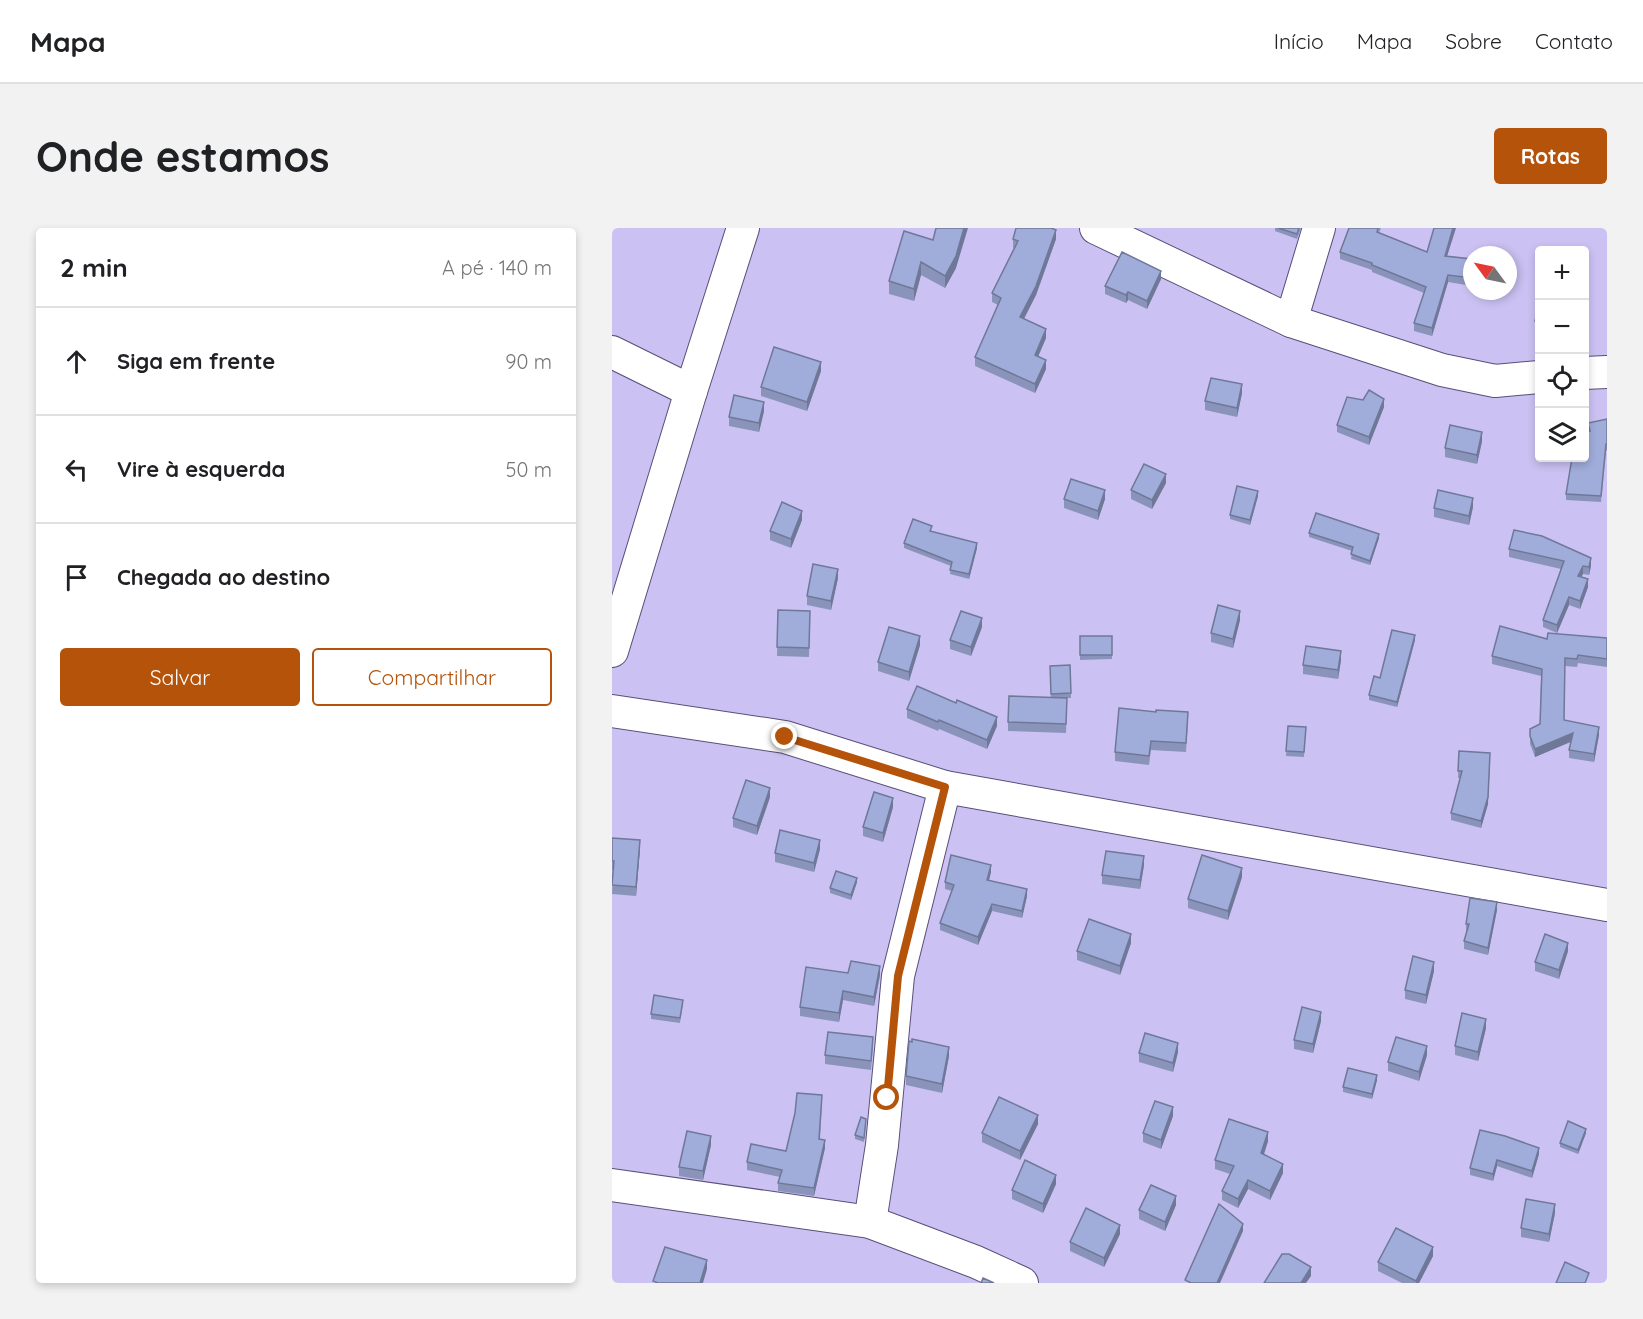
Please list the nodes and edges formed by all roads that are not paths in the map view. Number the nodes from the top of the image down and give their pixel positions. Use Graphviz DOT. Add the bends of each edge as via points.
graph roads {
  1 [pos="743,228"];
  2 [pos="1096,228"];
  3 [pos="1319,228"];
  4 [pos="1291,321"];
  5 [pos="612,352"];
  6 [pos="1607,372"];
  7 [pos="1589,374"];
  8 [pos="1535,377"];
  9 [pos="691,391"];
  10 [pos="612,651"];
  11 [pos="612,711"];
  12 [pos="945,787"];
  13 [pos="1607,905"];
  14 [pos="612,1185"];
  15 [pos="870,1222"];
  16 [pos="1022,1283"];
  1 -- 9 [label="street"];
  2 -- 4 [label="street"];
  3 -- 4 [label="street"];
  4 -- 8 [label="street" via="1442,370 1496,381"];
  5 -- 9 [label="street"];
  6 -- 7 [label="street"];
  9 -- 10 [label="street"];
  11 -- 12 [label="street" via="785,737"];
  12 -- 13 [label="street"];
  12 -- 15 [label="street" via="898,976"];
  14 -- 15 [label="street"];
  15 -- 16 [label="street"];
}
